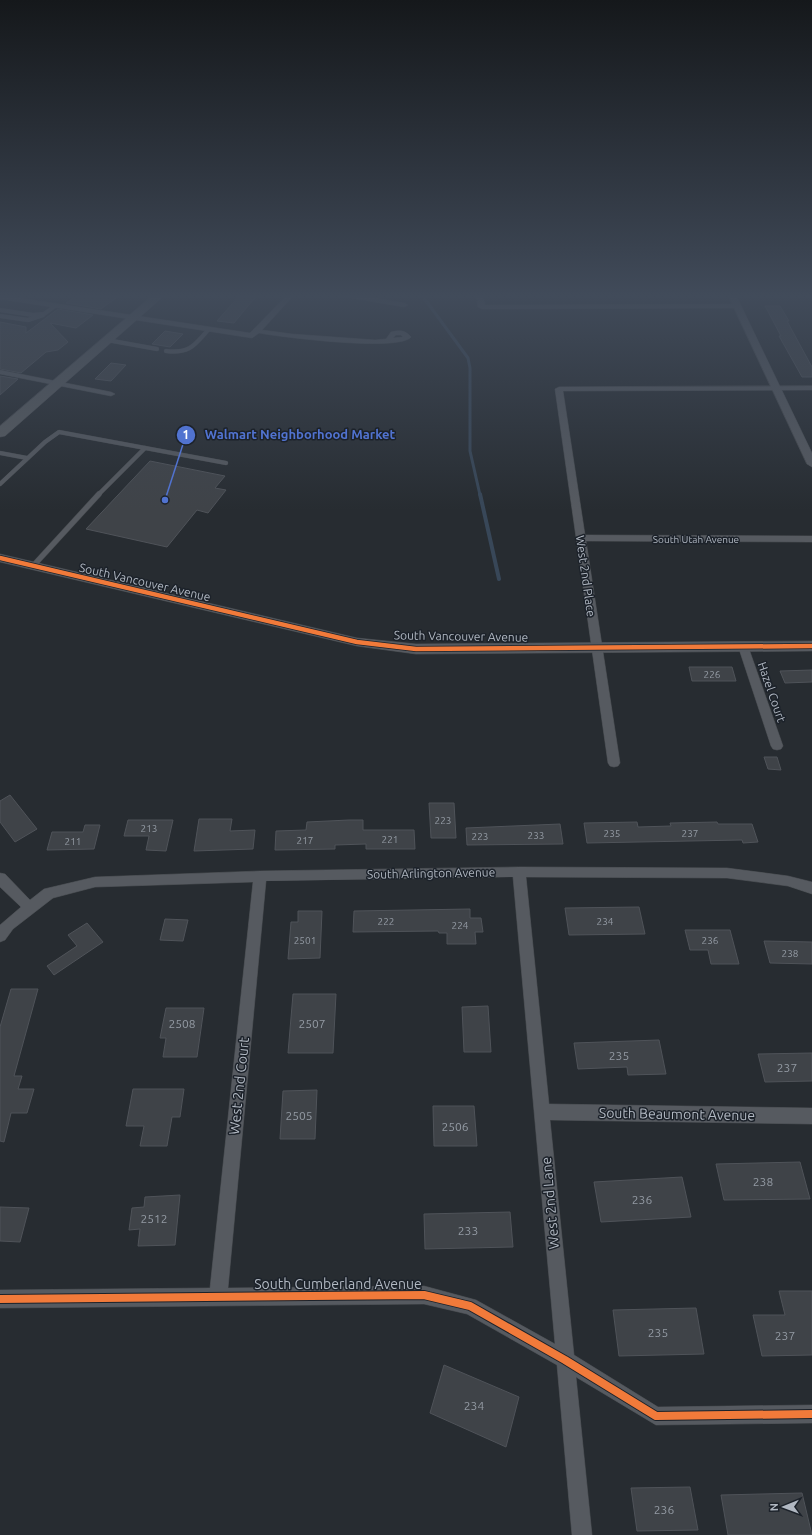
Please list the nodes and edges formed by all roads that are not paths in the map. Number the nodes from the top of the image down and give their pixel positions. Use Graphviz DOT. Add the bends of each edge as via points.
graph roads {
  1 [pos="77,367"];
  2 [pos="767,367"];
  3 [pos="0,372"];
  4 [pos="57,384"];
  5 [pos="777,388"];
  6 [pos="812,388"];
  7 [pos="111,394"];
  8 [pos="0,433"];
  9 [pos="145,448"];
  10 [pos="0,453"];
  11 [pos="27,458"];
  12 [pos="811,459"];
  13 [pos="226,464"];
  14 [pos="0,484"];
  15 [pos="581,538"];
  16 [pos="812,540"];
  17 [pos="0,558"];
  18 [pos="33,566"];
  19 [pos="597,646"];
  20 [pos="743,646"];
  21 [pos="812,646"];
  22 [pos="777,746"];
  23 [pos="614,763"];
  24 [pos="520,872"];
  25 [pos="260,876"];
  26 [pos="0,878"];
  27 [pos="812,888"];
  28 [pos="30,908"];
  29 [pos="0,936"];
  30 [pos="542,1112"];
  31 [pos="812,1116"];
  32 [pos="218,1296"];
  33 [pos="0,1299"];
  34 [pos="565,1360"];
  35 [pos="812,1414"];
  36 [pos="582,1535"];
  1 -- 4 [label="main road"];
  2 -- 5 [label="street"];
  3 -- 4 [label="street"];
  4 -- 7 [label="street"];
  4 -- 8 [label="main road"];
  5 -- 6 [label="street"];
  5 -- 12 [label="street"];
  5 -- 15 [label="street, West 2nd Place" via="559,389"];
  9 -- 11 [label="lane" via="59,432"];
  9 -- 13 [label="lane"];
  9 -- 18 [label="lane"];
  10 -- 11 [label="lane"];
  11 -- 14 [label="lane"];
  15 -- 16 [label="street, South Utah Avenue"];
  15 -- 19 [label="street, West 2nd Place"];
  17 -- 18 [label="street, South Vancouver Avenue"];
  18 -- 19 [label="street, South Vancouver Avenue" via="357,642 416,648"];
  19 -- 20 [label="street, South Vancouver Avenue"];
  19 -- 23 [label="street, West 2nd Place"];
  20 -- 21 [label="street, South Vancouver Avenue"];
  20 -- 22 [label="street, Hazel Court"];
  24 -- 25 [label="street, South Arlington Avenue"];
  24 -- 27 [label="street, South Arlington Avenue" via="727,873 788,881"];
  24 -- 30 [label="street, West 2nd Lane"];
  25 -- 28 [label="street, South Arlington Avenue" via="95,882 49,893"];
  25 -- 32 [label="street, West 2nd Court"];
  26 -- 28 [label="street"];
  28 -- 29 [label="street" via="8,925"];
  30 -- 31 [label="street, South Beaumont Avenue"];
  30 -- 34 [label="street, West 2nd Lane"];
  32 -- 33 [label="street, South Cumberland Avenue"];
  32 -- 34 [label="street, South Cumberland Avenue" via="424,1295 470,1306"];
  34 -- 35 [label="street, South Cumberland Avenue" via="656,1416"];
  34 -- 36 [label="street, West 2nd Lane"];
}
